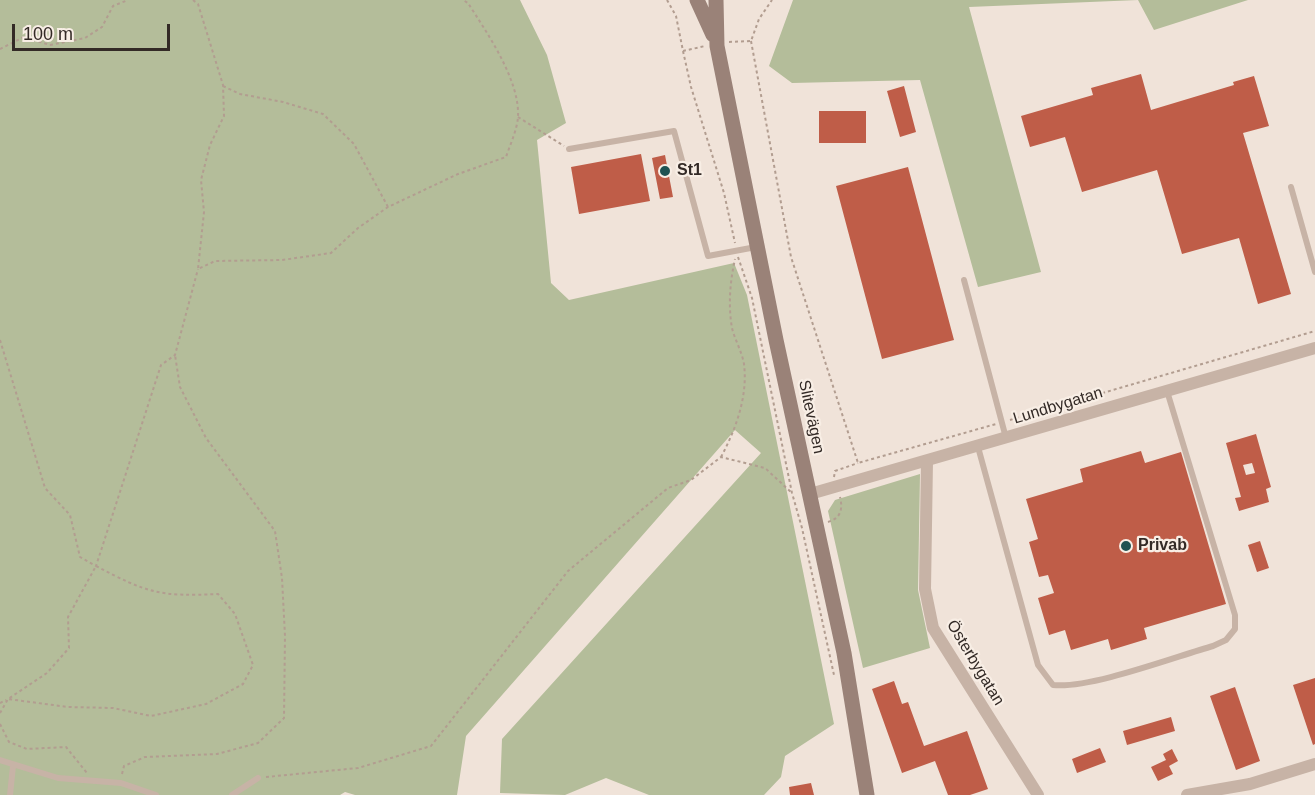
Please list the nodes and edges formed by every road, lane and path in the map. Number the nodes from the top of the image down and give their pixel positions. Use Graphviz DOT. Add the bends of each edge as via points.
graph roads {
  1 [pos="128,0"];
  2 [pos="193,0"];
  3 [pos="462,0"];
  4 [pos="667,0"];
  5 [pos="697,0"];
  6 [pos="716,0"];
  7 [pos="772,0"];
  8 [pos="751,41"];
  9 [pos="717,45"];
  10 [pos="0,49"];
  11 [pos="683,51"];
  12 [pos="223,86"];
  13 [pos="518,117"];
  14 [pos="569,149"];
  15 [pos="1291,187"];
  16 [pos="388,207"];
  17 [pos="756,247"];
  18 [pos="737,251"];
  19 [pos="198,269"];
  20 [pos="1315,272"];
  21 [pos="964,280"];
  22 [pos="1315,331"];
  23 [pos="0,340"];
  24 [pos="1315,348"];
  25 [pos="175,355"];
  26 [pos="1167,391"];
  27 [pos="1002,422"];
  28 [pos="1006,438"];
  29 [pos="978,447"];
  30 [pos="721,456"];
  31 [pos="927,462"];
  32 [pos="792,494"];
  33 [pos="810,494"];
  34 [pos="96,566"];
  35 [pos="836,686"];
  36 [pos="8,699"];
  37 [pos="0,703"];
  38 [pos="0,713"];
  39 [pos="0,724"];
  40 [pos="0,760"];
  41 [pos="1315,764"];
  42 [pos="13,766"];
  43 [pos="258,778"];
  44 [pos="93,780"];
  45 [pos="121,783"];
  46 [pos="10,795"];
  47 [pos="156,795"];
  48 [pos="232,795"];
  49 [pos="867,795"];
  50 [pos="1038,795"];
  51 [pos="1187,795"];
  1 -- 10 [label="path" via="113,6 102,27 85,38 51,45 24,37"];
  2 -- 12 [label="path" via="198,4"];
  3 -- 13 [label="path" via="468,3 490,39 511,81"];
  4 -- 11 [label="path" via="676,16"];
  5 -- 9 [label="main road, Slitevägen"];
  6 -- 9 [label="main road, Slitevägen"];
  7 -- 8 [label="path"];
  8 -- 9 [label="path"];
  8 -- 27 [label="path" via="791,257 858,463"];
  9 -- 11 [label="path"];
  9 -- 17 [label="main road, Slitevägen"];
  11 -- 18 [label="path"];
  12 -- 16 [label="path" via="240,94 323,114 354,144"];
  12 -- 19 [label="path" via="224,116 210,145 201,180 204,212"];
  13 -- 14 [label="path"];
  13 -- 16 [label="path" via="506,158 458,174"];
  14 -- 18 [label="lane" via="674,131 708,256"];
  15 -- 20 [label="lane"];
  16 -- 19 [label="path" via="331,253 282,260 215,261"];
  17 -- 18 [label="lane"];
  17 -- 33 [label="main road, Slitevägen"];
  18 -- 30 [label="path" via="729,285 732,327 744,363 743,386 735,430"];
  18 -- 32 [label="path" via="752,298"];
  19 -- 25 [label="path"];
  21 -- 27 [label="lane"];
  22 -- 27 [label="path"];
  23 -- 34 [label="path" via="45,488 70,515 80,557"];
  24 -- 26 [label="street, Lundbygatan"];
  25 -- 34 [label="path" via="161,365"];
  25 -- 45 [label="path" via="180,387 206,438 275,531 285,636 284,718 258,742 217,754 145,757 124,766"];
  26 -- 28 [label="street, Lundbygatan"];
  26 -- 29 [label="lane" via="1235,615 1235,629 1226,640 1213,646 1090,681 1053,685 1038,665"];
  27 -- 28 [label="lane"];
  28 -- 29 [label="street, Lundbygatan"];
  29 -- 31 [label="street, Lundbygatan"];
  30 -- 32 [label="path" via="765,468"];
  30 -- 43 [label="path" via="691,480 668,488 568,571 431,746 358,768"];
  31 -- 33 [label="street, Lundbygatan"];
  31 -- 50 [label="street, Österbygatan" via="926,589 933,628"];
  32 -- 35 [label="path"];
  33 -- 49 [label="main road, Slitevägen" via="844,653"];
  34 -- 36 [label="path" via="68,617 69,648 47,673"];
  34 -- 36 [label="path" via="137,588 174,597 218,594 235,614 253,665 243,684 206,704 151,716 113,708"];
  36 -- 37 [label="path"];
  36 -- 38 [label="path"];
  39 -- 44 [label="path" via="9,742 27,749 66,747"];
  40 -- 42 [label="lane"];
  41 -- 51 [label="street" via="1250,784"];
  42 -- 44 [label="lane" via="58,778"];
  42 -- 46 [label="lane"];
  43 -- 48 [label="lane"];
  44 -- 45 [label="lane"];
  45 -- 47 [label="lane"];
}
